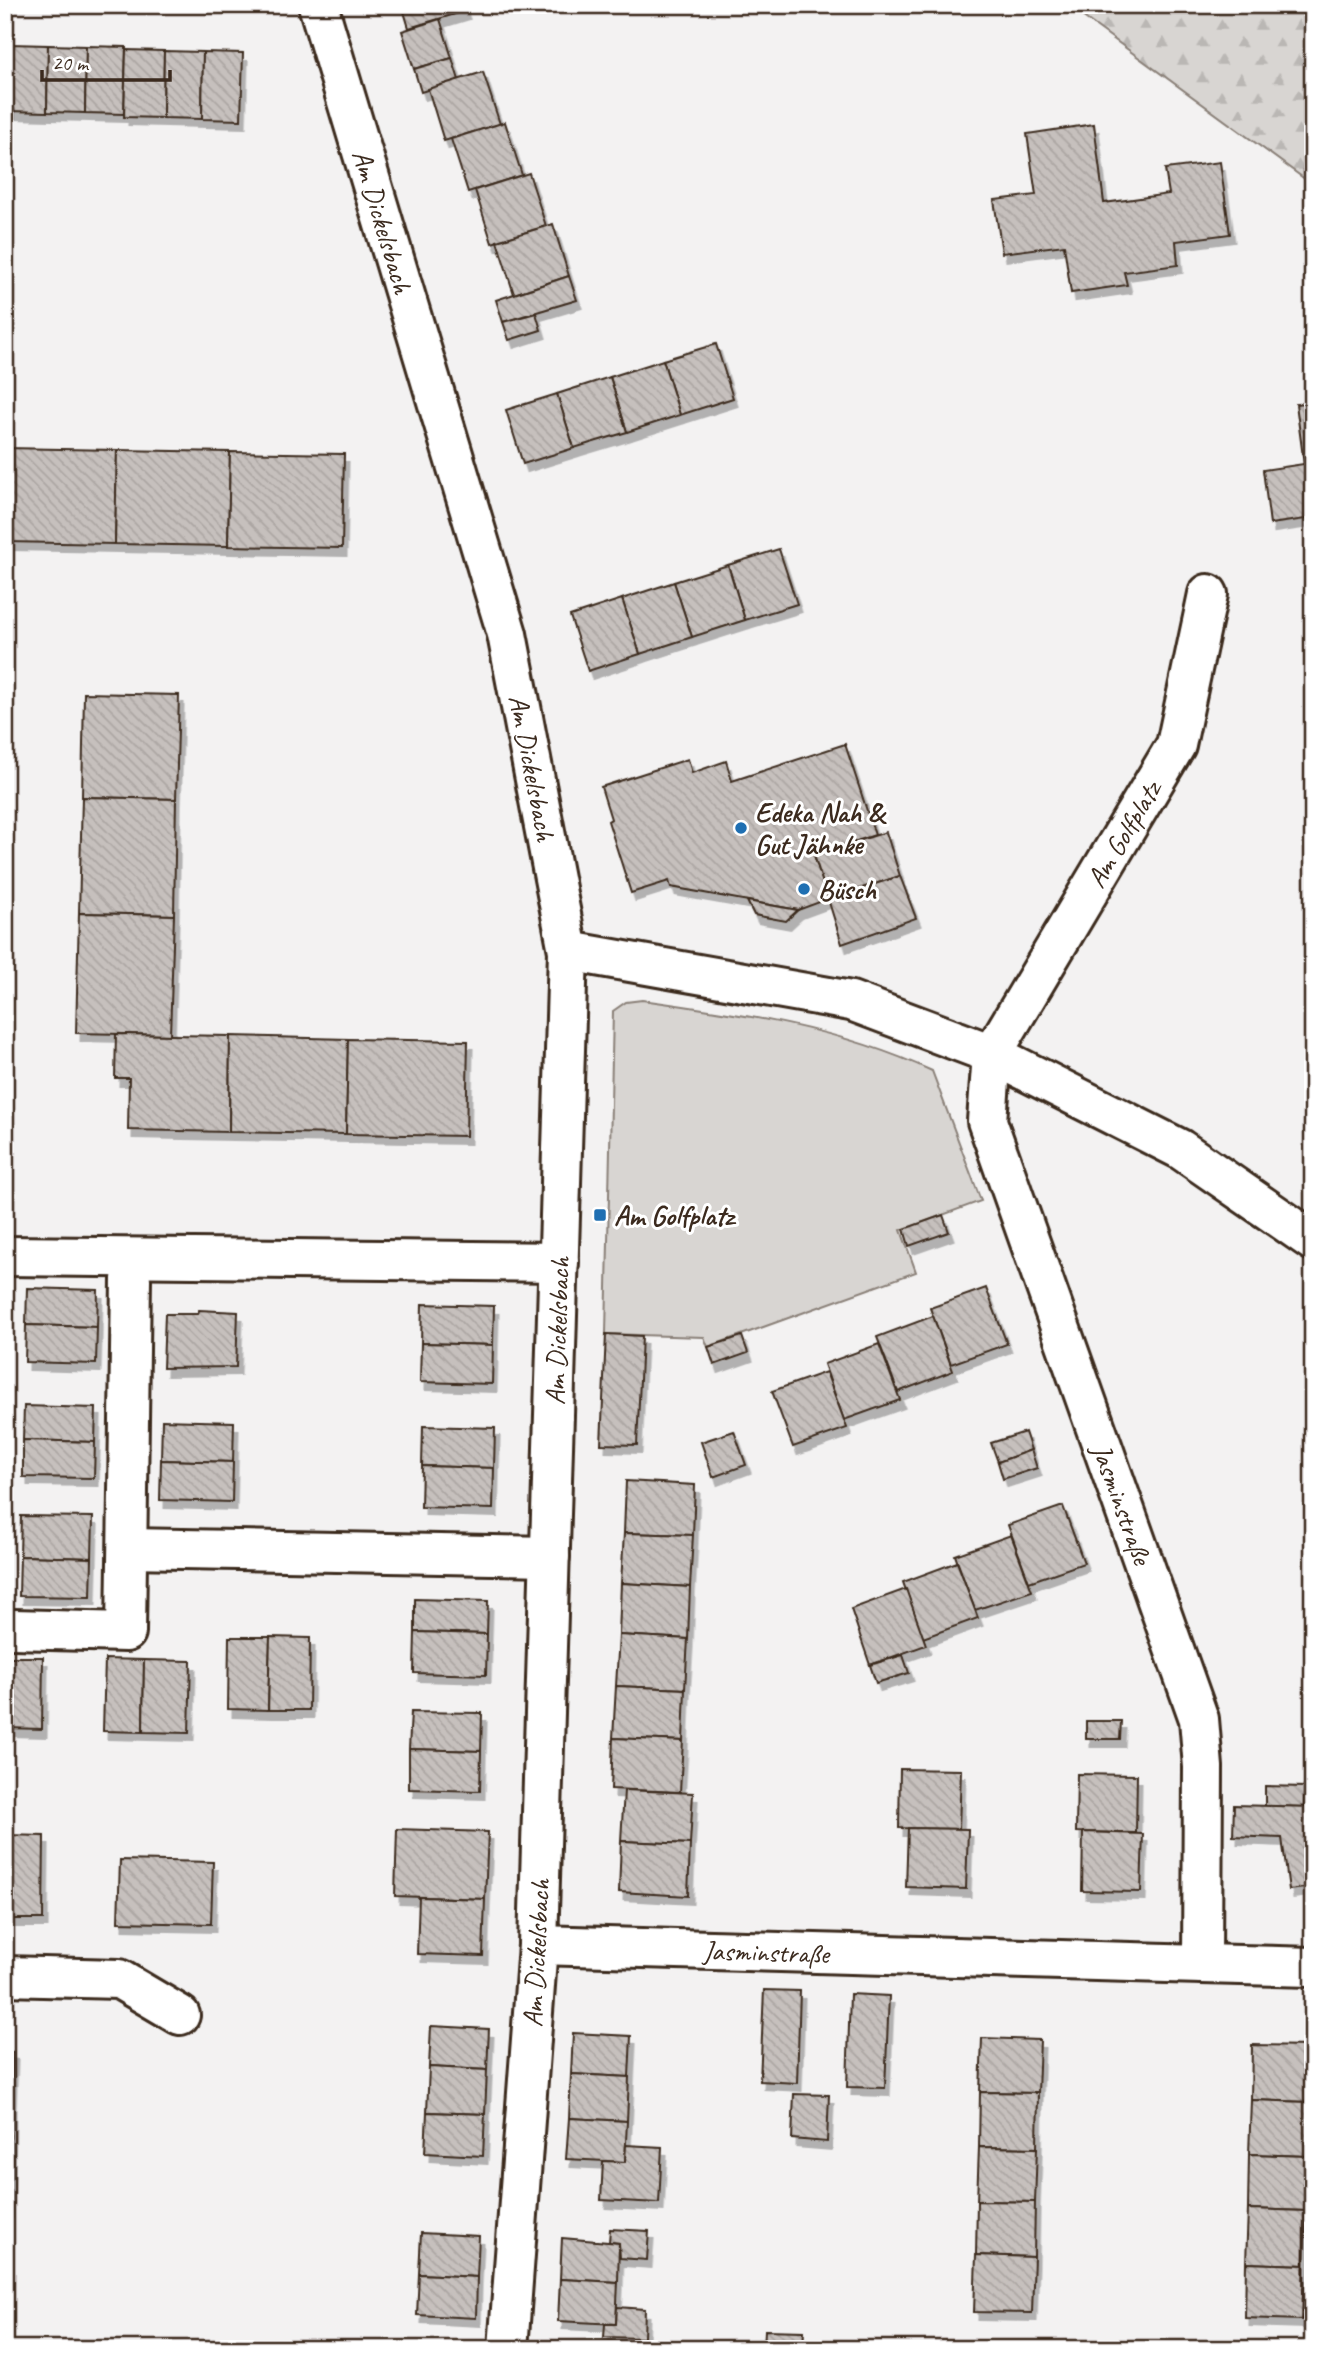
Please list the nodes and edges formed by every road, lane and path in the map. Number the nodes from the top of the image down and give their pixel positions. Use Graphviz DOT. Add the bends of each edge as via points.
graph roads {
  1 [pos="318,5"];
  2 [pos="1208,594"];
  3 [pos="568,951"];
  4 [pos="992,1054"];
  5 [pos="1313,1241"];
  6 [pos="5,1256"];
  7 [pos="559,1262"];
  8 [pos="131,1279"];
  9 [pos="128,1548"];
  10 [pos="550,1556"];
  11 [pos="13,1629"];
  12 [pos="538,1945"];
  13 [pos="1202,1964"];
  14 [pos="1313,1967"];
  15 [pos="5,1976"];
  16 [pos="180,2015"];
  17 [pos="508,2349"];
  1 -- 3 [label="street, Am Dickelsbach" via="507,634"];
  2 -- 4 [label="street, Am Golfplatz" via="1176,745"];
  3 -- 4 [label="street" via="851,1001"];
  3 -- 7 [label="street, Am Dickelsbach"];
  4 -- 5 [label="street" via="1180,1149"];
  4 -- 13 [label="street, Jasminstraße" via="987,1121 1199,1719"];
  6 -- 7 [label="street"];
  7 -- 10 [label="street, Am Dickelsbach"];
  8 -- 9 [label="street"];
  9 -- 10 [label="street"];
  9 -- 11 [label="street" via="126,1632"];
  10 -- 12 [label="street, Am Dickelsbach"];
  12 -- 13 [label="street, Jasminstraße"];
  12 -- 17 [label="street, Am Dickelsbach"];
  13 -- 14 [label="street, Jasminstraße"];
  15 -- 16 [label="street" via="119,1979"];
}
